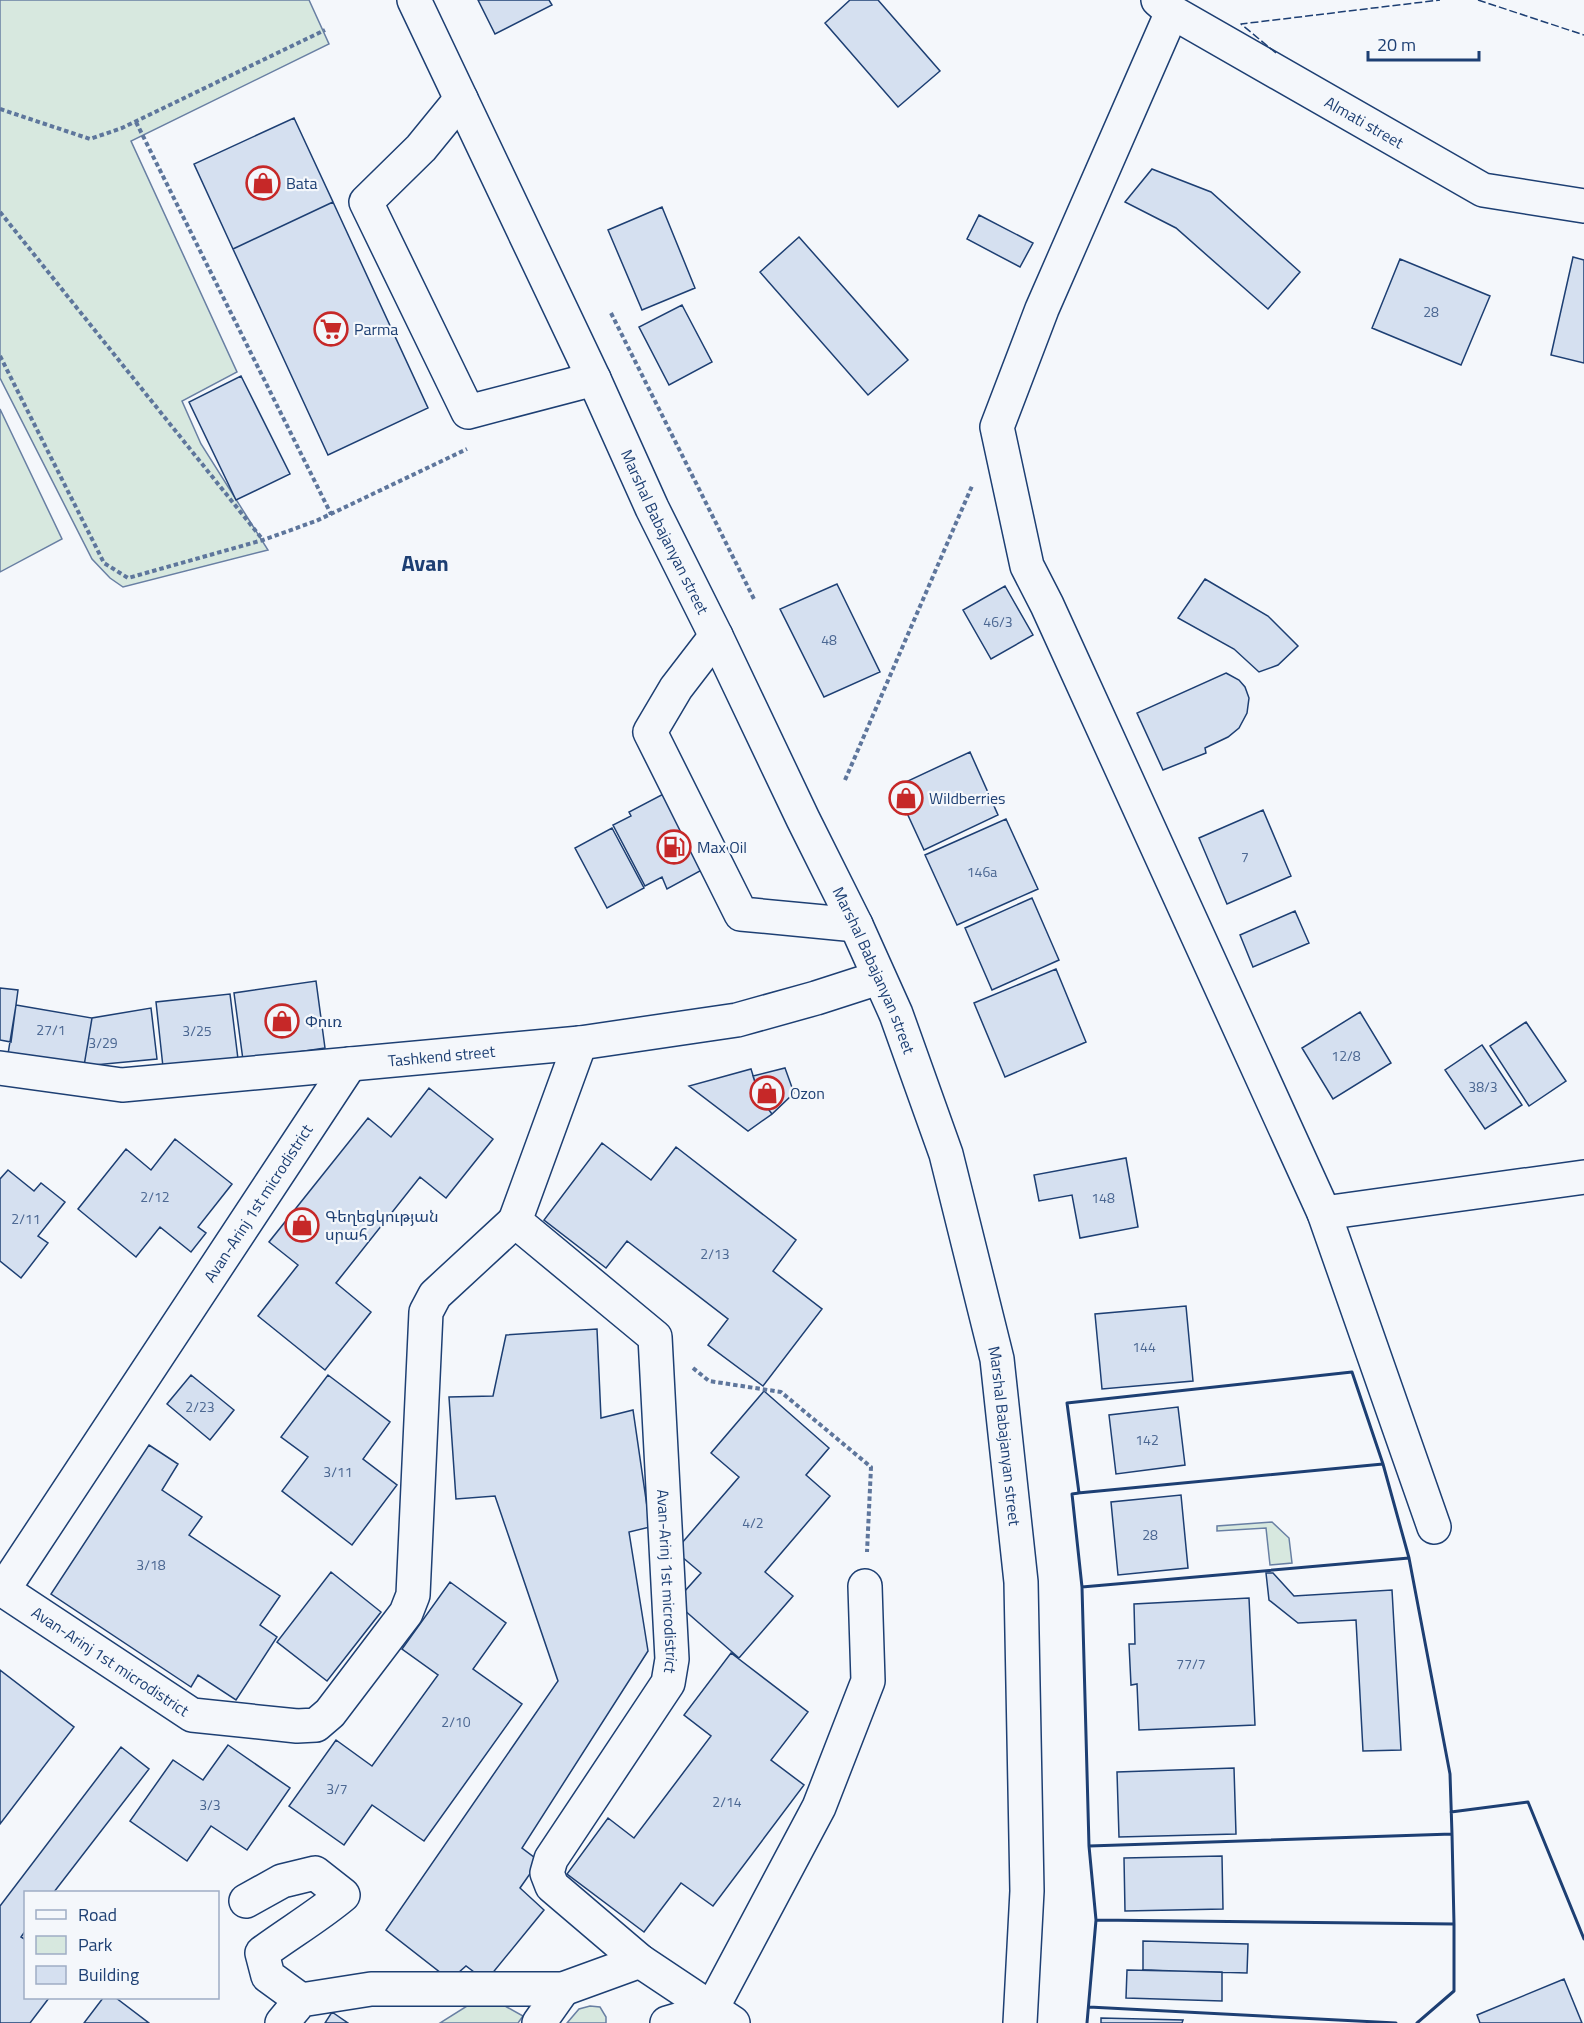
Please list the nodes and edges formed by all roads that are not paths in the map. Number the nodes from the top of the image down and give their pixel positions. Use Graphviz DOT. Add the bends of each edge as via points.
graph roads {
  1 [pos="414,0"];
  2 [pos="1165,6"];
  3 [pos="461,99"];
  4 [pos="1584,206"];
  5 [pos="594,379"];
  6 [pos="716,636"];
  7 [pos="856,925"];
  8 [pos="878,978"];
  9 [pos="580,1043"];
  10 [pos="350,1064"];
  11 [pos="0,1068"];
  12 [pos="1584,1176"];
  13 [pos="1324,1213"];
  14 [pos="515,1221"];
  15 [pos="1434,1527"];
  16 [pos="866,1586"];
  17 [pos="246,1901"];
  18 [pos="640,1961"];
  19 [pos="563,1989"];
  20 [pos="291,2012"];
  21 [pos="722,2016"];
  22 [pos="539,2023"];
  23 [pos="667,2023"];
  24 [pos="1020,2023"];
  1 -- 3 [label="street, Marshal Babajanyan street"];
  2 -- 4 [label="street, Almati street" via="1483,190"];
  2 -- 13 [label="street" via="997,428 1028,566"];
  3 -- 5 [label="street, Marshal Babajanyan street"];
  3 -- 5 [label="street" via="421,148 366,202 468,412"];
  5 -- 6 [label="street, Marshal Babajanyan street"];
  6 -- 7 [label="street, Marshal Babajanyan street"];
  6 -- 7 [label="street" via="676,688 650,732 741,914"];
  7 -- 8 [label="street, Marshal Babajanyan street"];
  8 -- 9 [label="street, Tashkend street" via="737,1020"];
  8 -- 24 [label="street, Marshal Babajanyan street" via="896,1014 946,1154 998,1359 1021,1582 1027,1891"];
  9 -- 10 [label="street, Tashkend street"];
  9 -- 14 [label="street, Avan-Arinj 1st microdistrict"];
  10 -- 11 [label="street, Tashkend street" via="122,1085"];
  10 -- 14 [label="street, Avan-Arinj 1st microdistrict" via="3,1590 192,1715 316,1725 330,1713 406,1613 413,1595 426,1312 435,1295"];
  12 -- 13 [label="street"];
  13 -- 15 [label="street"];
  14 -- 18 [label="street, Avan-Arinj 1st microdistrict" via="655,1337 672,1659 668,1683 551,1859 547,1873 552,1886"];
  16 -- 21 [label="street" via="868,1681 819,1807"];
  17 -- 20 [label="street" via="282,1881 315,1873 343,1895 262,1953 268,1976"];
  18 -- 19 [label="street"];
  18 -- 21 [label="street, Avan-Arinj 1st microdistrict"];
  19 -- 20 [label="street" via="371,1989"];
  19 -- 22 [label="street"];
  21 -- 23 [label="street"];
}
